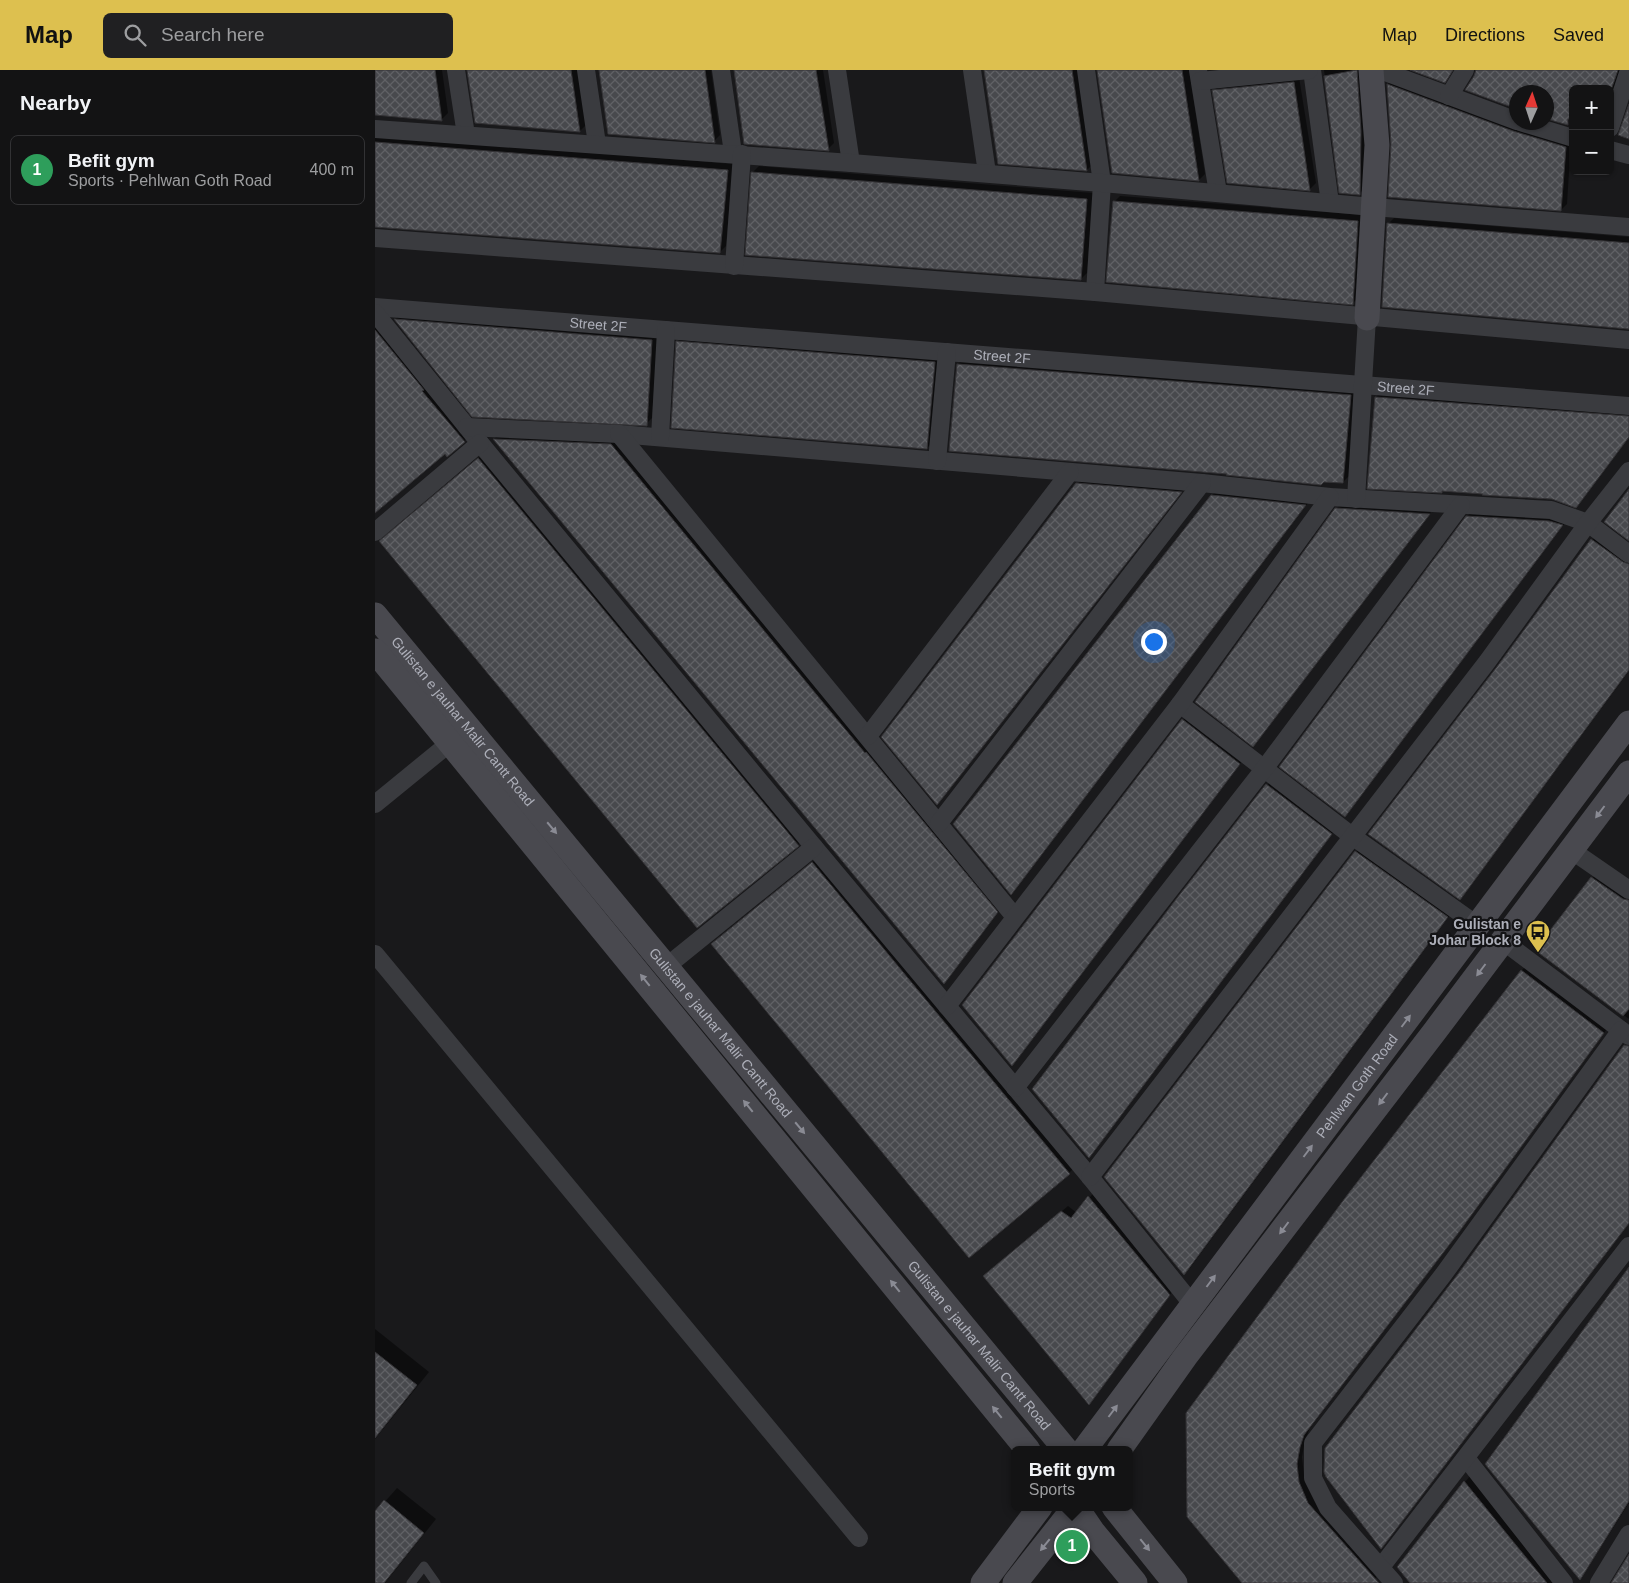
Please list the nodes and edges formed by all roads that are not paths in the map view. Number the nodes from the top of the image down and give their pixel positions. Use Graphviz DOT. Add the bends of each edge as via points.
graph roads {
  1 [pos="456,70"];
  2 [pos="586,70"];
  3 [pos="721,70"];
  4 [pos="837,70"];
  5 [pos="972,70"];
  6 [pos="1086,70"];
  7 [pos="1311,70"];
  8 [pos="1371,70"];
  9 [pos="1380,70"];
  10 [pos="1465,70"];
  11 [pos="1629,70"];
  12 [pos="1199,76"];
  13 [pos="1449,96"];
  14 [pos="1614,116"];
  15 [pos="1509,118"];
  16 [pos="375,129"];
  17 [pos="1546,130"];
  18 [pos="466,135"];
  19 [pos="1569,137"];
  20 [pos="597,144"];
  21 [pos="1614,151"];
  22 [pos="737,154"];
  23 [pos="1629,155"];
  24 [pos="851,163"];
  25 [pos="987,173"];
  26 [pos="1102,183"];
  27 [pos="1218,193"];
  28 [pos="1330,203"];
  29 [pos="1373,207"];
  30 [pos="1629,227"];
  31 [pos="375,238"];
  32 [pos="734,266"];
  33 [pos="1095,292"];
  34 [pos="375,307"];
  35 [pos="375,313"];
  36 [pos="1367,318"];
  37 [pos="666,330"];
  38 [pos="1629,340"];
  39 [pos="947,352"];
  40 [pos="1364,384"];
  41 [pos="1629,406"];
  42 [pos="467,427"];
  43 [pos="619,434"];
  44 [pos="660,437"];
  45 [pos="480,443"];
  46 [pos="937,461"];
  47 [pos="1629,471"];
  48 [pos="1070,472"];
  49 [pos="1202,483"];
  50 [pos="1330,497"];
  51 [pos="1356,499"];
  52 [pos="1461,505"];
  53 [pos="1588,524"];
  54 [pos="375,532"];
  55 [pos="1629,554"];
  56 [pos="375,615"];
  57 [pos="375,651"];
  58 [pos="1180,704"];
  59 [pos="1629,723"];
  60 [pos="868,736"];
  61 [pos="451,742"];
  62 [pos="1264,769"];
  63 [pos="1629,773"];
  64 [pos="375,804"];
  65 [pos="939,824"];
  66 [pos="1352,836"];
  67 [pos="814,847"];
  68 [pos="1571,850"];
  69 [pos="1629,890"];
  70 [pos="1015,918"];
  71 [pos="1477,925"];
  72 [pos="1503,941"];
  73 [pos="375,954"];
  74 [pos="667,966"];
  75 [pos="947,1006"];
  76 [pos="1625,1033"];
  77 [pos="1015,1088"];
  78 [pos="1090,1177"];
  79 [pos="1629,1246"];
  80 [pos="1193,1305"];
  81 [pos="1025,1446"];
  82 [pos="1063,1446"];
  83 [pos="1087,1446"];
  84 [pos="1122,1446"];
  85 [pos="1467,1458"];
  86 [pos="1037,1511"];
  87 [pos="1073,1511"];
  88 [pos="1079,1511"];
  89 [pos="1117,1511"];
  90 [pos="1629,1534"];
  91 [pos="859,1538"];
  92 [pos="1381,1567"];
  93 [pos="1393,1582"];
  94 [pos="411,1583"];
  95 [pos="436,1583"];
  96 [pos="983,1583"];
  97 [pos="1015,1583"];
  98 [pos="1135,1583"];
  99 [pos="1175,1583"];
  100 [pos="1564,1583"];
  101 [pos="1599,1583"];
  1 -- 18 [label="street"];
  2 -- 20 [label="street"];
  3 -- 22 [label="street"];
  4 -- 24 [label="street"];
  5 -- 25 [label="street"];
  6 -- 26 [label="street"];
  7 -- 12 [label="street"];
  7 -- 28 [label="street"];
  8 -- 29 [label="main road" via="1377,145"];
  9 -- 13 [label="street"];
  10 -- 13 [label="street"];
  11 -- 14 [label="street"];
  12 -- 27 [label="street"];
  13 -- 15 [label="street"];
  16 -- 18 [label="street"];
  17 -- 19 [label="street"];
  18 -- 20 [label="street"];
  20 -- 22 [label="street"];
  21 -- 23 [label="street"];
  22 -- 24 [label="street"];
  22 -- 32 [label="street"];
  24 -- 25 [label="street"];
  25 -- 26 [label="street"];
  26 -- 27 [label="street"];
  26 -- 33 [label="street"];
  27 -- 28 [label="street"];
  28 -- 29 [label="street"];
  29 -- 30 [label="street"];
  29 -- 36 [label="main road"];
  31 -- 32 [label="street"];
  32 -- 33 [label="street"];
  33 -- 36 [label="street"];
  34 -- 37 [label="street, Street 2F"];
  35 -- 42 [label="street"];
  36 -- 38 [label="street"];
  36 -- 40 [label="street"];
  37 -- 39 [label="street, Street 2F"];
  37 -- 44 [label="street"];
  39 -- 40 [label="street, Street 2F"];
  39 -- 46 [label="street"];
  40 -- 41 [label="street, Street 2F"];
  40 -- 51 [label="street"];
  42 -- 43 [label="street"];
  42 -- 45 [label="street"];
  43 -- 44 [label="street"];
  43 -- 60 [label="street"];
  44 -- 46 [label="street"];
  45 -- 54 [label="street"];
  45 -- 67 [label="street"];
  46 -- 48 [label="street"];
  47 -- 53 [label="street"];
  48 -- 49 [label="street"];
  48 -- 60 [label="street"];
  49 -- 50 [label="street"];
  49 -- 65 [label="street"];
  50 -- 51 [label="street"];
  50 -- 58 [label="street"];
  51 -- 52 [label="street"];
  52 -- 53 [label="street" via="1551,510"];
  52 -- 62 [label="street"];
  53 -- 55 [label="street"];
  53 -- 66 [label="street" via="1487,662"];
  56 -- 74 [label="main road, Gulistan e jauhar Malir Cantt Road, one-way"];
  57 -- 61 [label="main road, Gulistan e jauhar Malir Cantt Road"];
  58 -- 62 [label="street"];
  58 -- 70 [label="street"];
  59 -- 71 [label="main road, Pehlwan Goth Road"];
  60 -- 65 [label="street"];
  61 -- 64 [label="street"];
  81 -- 61 [label="main road, Gulistan e jauhar Malir Cantt Road, one-way"];
  62 -- 66 [label="street"];
  62 -- 77 [label="street"];
  63 -- 68 [label="main road, Pehlwan Goth Road, one-way"];
  65 -- 70 [label="street"];
  66 -- 71 [label="street"];
  66 -- 78 [label="street"];
  67 -- 74 [label="street"];
  67 -- 75 [label="street"];
  68 -- 69 [label="street"];
  68 -- 72 [label="main road, Pehlwan Goth Road"];
  70 -- 75 [label="street"];
  80 -- 71 [label="main road, Pehlwan Goth Road, one-way"];
  72 -- 76 [label="street"];
  72 -- 84 [label="main road, Pehlwan Goth Road, one-way" via="1185,1357"];
  73 -- 91 [label="street"];
  74 -- 82 [label="main road, Gulistan e jauhar Malir Cantt Road, one-way"];
  75 -- 77 [label="street"];
  76 -- 92 [label="street" via="1313,1443 1313,1478 1328,1508"];
  77 -- 78 [label="street"];
  78 -- 80 [label="street"];
  79 -- 85 [label="street"];
  83 -- 80 [label="main road, Pehlwan Goth Road, one-way"];
  85 -- 92 [label="street"];
  85 -- 100 [label="street"];
  86 -- 96 [label="main road"];
  87 -- 97 [label="main road, one-way"];
  88 -- 98 [label="main road"];
  89 -- 99 [label="main road, one-way"];
  90 -- 101 [label="street"];
  92 -- 93 [label="street"];
  94 -- 95 [label="lane" via="425,1566"];
}
